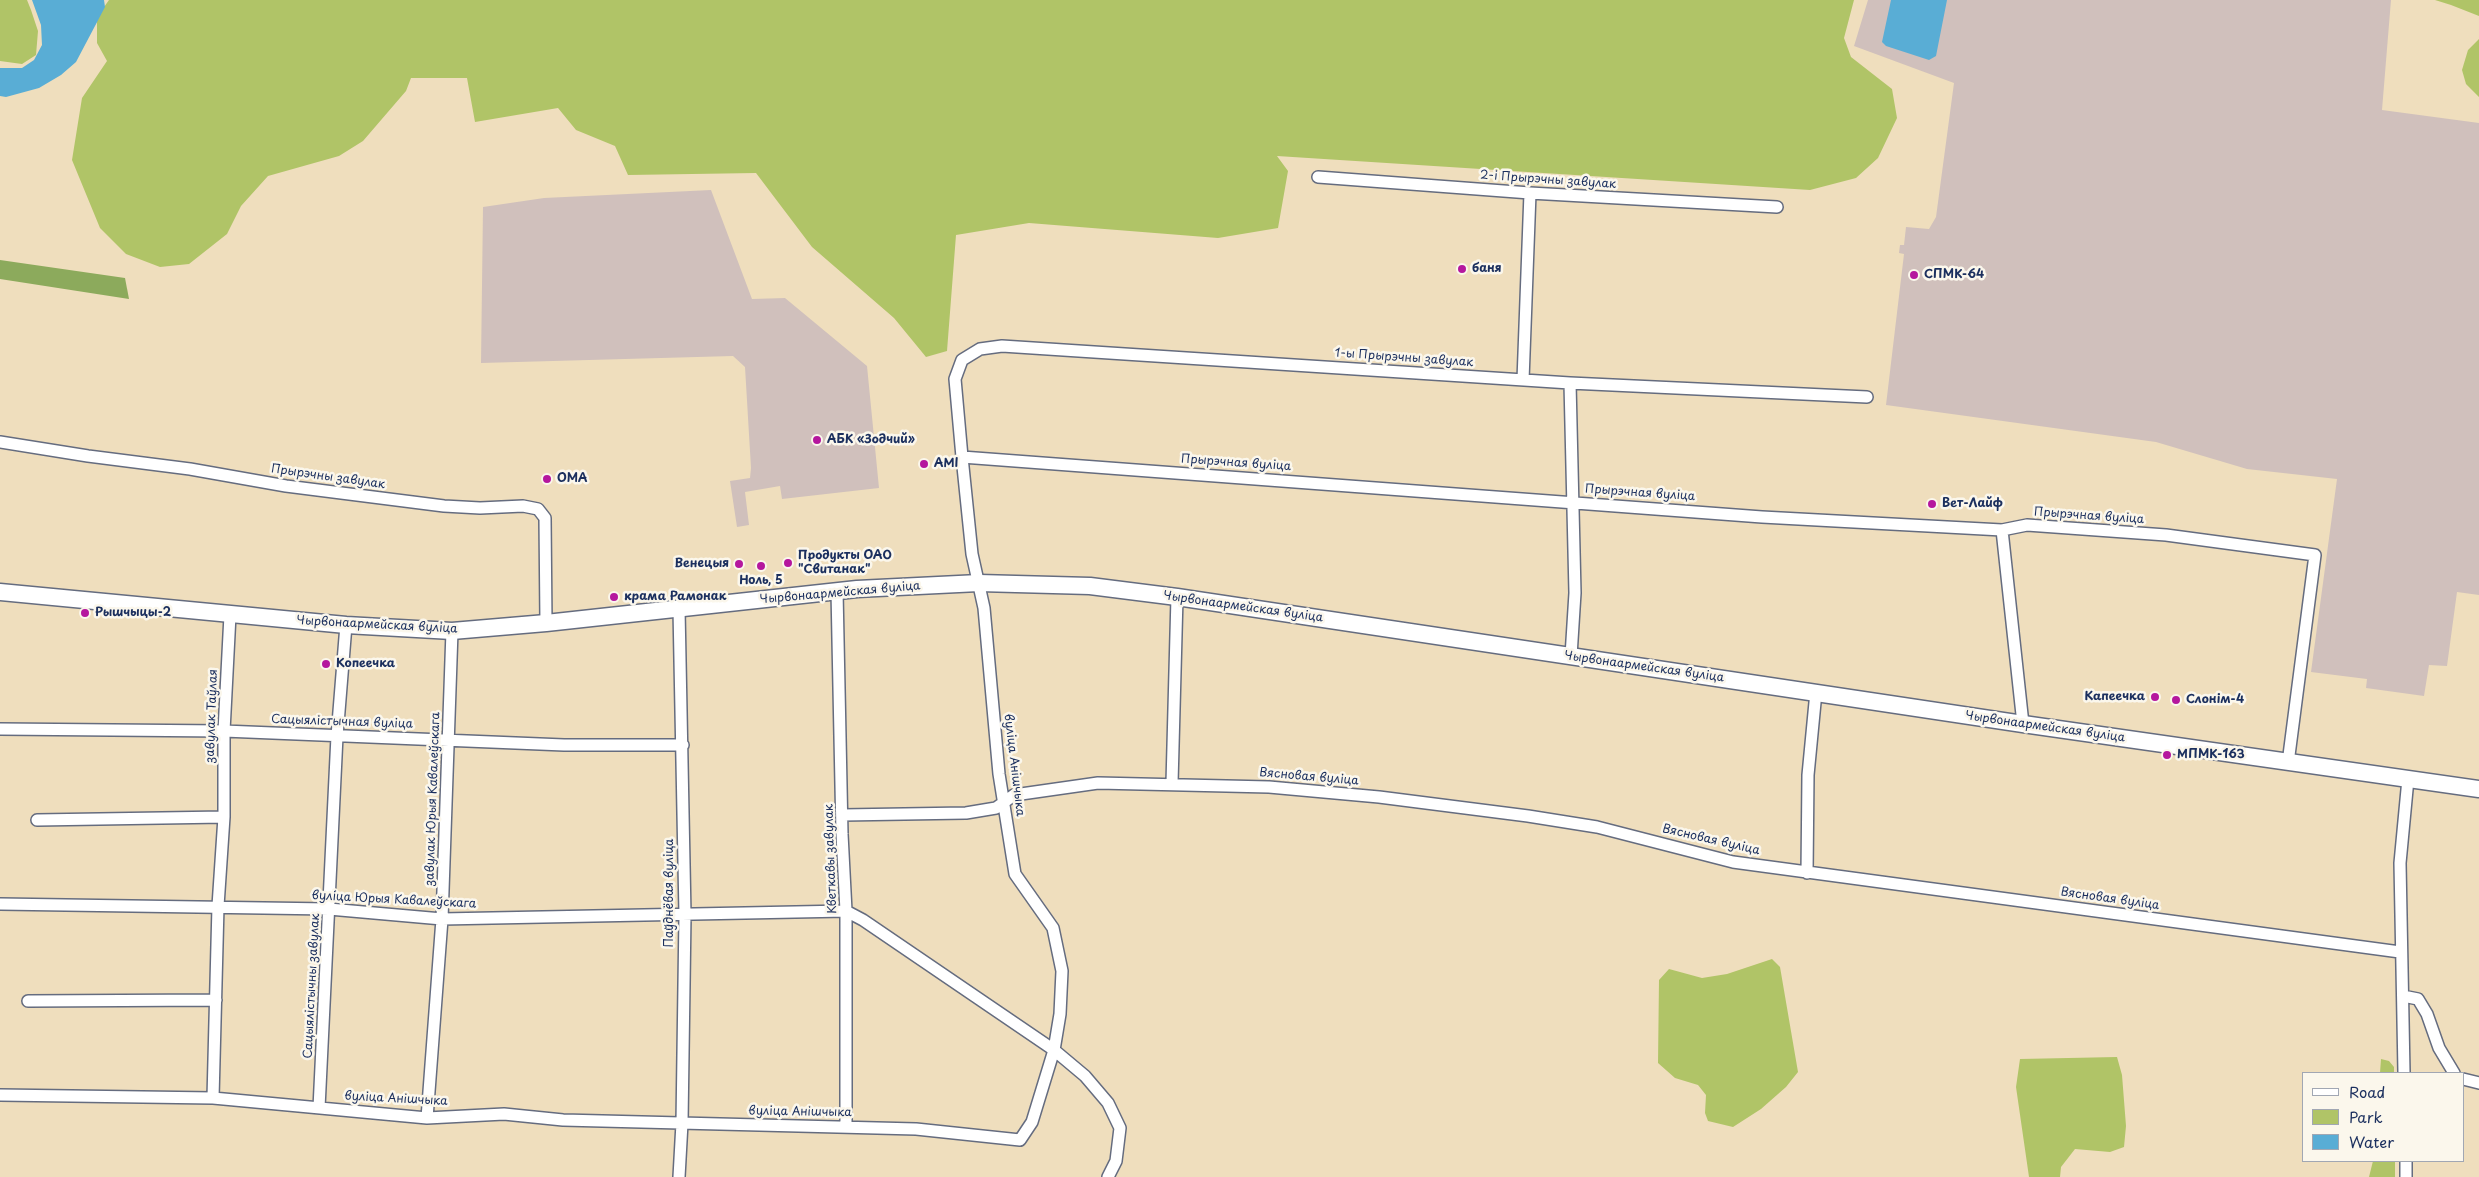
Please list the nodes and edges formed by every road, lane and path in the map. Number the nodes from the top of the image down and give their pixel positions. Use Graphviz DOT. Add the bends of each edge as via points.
graph roads {
  1 [pos="1318,177"];
  2 [pos="1530,193"];
  3 [pos="1777,207"];
  4 [pos="955,379"];
  5 [pos="1523,380"];
  6 [pos="1570,383"];
  7 [pos="1867,397"];
  8 [pos="0,442"];
  9 [pos="962,457"];
  10 [pos="1573,502"];
  11 [pos="2002,530"];
  12 [pos="979,582"];
  13 [pos="837,591"];
  14 [pos="0,592"];
  15 [pos="1177,597"];
  16 [pos="679,609"];
  17 [pos="230,615"];
  18 [pos="546,623"];
  19 [pos="346,625"];
  20 [pos="452,631"];
  21 [pos="1571,656"];
  22 [pos="1816,692"];
  23 [pos="2023,724"];
  24 [pos="0,729"];
  25 [pos="224,731"];
  26 [pos="337,736"];
  27 [pos="449,740"];
  28 [pos="683,744"];
  29 [pos="2288,762"];
  30 [pos="2408,779"];
  31 [pos="1172,783"];
  32 [pos="2479,789"];
  33 [pos="1003,800"];
  34 [pos="843,815"];
  35 [pos="224,817"];
  36 [pos="37,820"];
  37 [pos="1807,873"];
  38 [pos="0,904"];
  39 [pos="218,906"];
  40 [pos="329,909"];
  41 [pos="846,912"];
  42 [pos="685,915"];
  43 [pos="442,919"];
  44 [pos="2400,952"];
  45 [pos="2403,996"];
  46 [pos="216,1000"];
  47 [pos="28,1001"];
  48 [pos="1054,1050"];
  49 [pos="2404,1072"];
  50 [pos="2453,1072"];
  51 [pos="2464,1080"];
  52 [pos="2479,1083"];
  53 [pos="0,1095"];
  54 [pos="213,1098"];
  55 [pos="320,1108"];
  56 [pos="427,1118"];
  57 [pos="682,1123"];
  58 [pos="846,1127"];
  59 [pos="2406,1162"];
  60 [pos="679,1177"];
  61 [pos="1108,1177"];
  62 [pos="2406,1177"];
  1 -- 2 [label="street, 2-і Прырэчны завулак"];
  2 -- 3 [label="street, 2-і Прырэчны завулак"];
  2 -- 5 [label="street"];
  4 -- 5 [label="street, 1-ы Прырэчны завулак" via="962,360 980,349 1002,346"];
  4 -- 9 [label="street, вуліца Анішчыка"];
  5 -- 6 [label="street, 1-ы Прырэчны завулак"];
  6 -- 7 [label="street, 1-ы Прырэчны завулак"];
  6 -- 10 [label="street"];
  8 -- 18 [label="street, Прырэчны завулак" via="286,486 444,506 523,506 538,509 546,518"];
  9 -- 10 [label="street, Прырэчная вуліца"];
  9 -- 12 [label="street, вуліца Анішчыка" via="972,554"];
  10 -- 11 [label="street, Прырэчная вуліца"];
  10 -- 21 [label="street" via="1575,594"];
  11 -- 23 [label="street"];
  11 -- 29 [label="street, Прырэчная вуліца" via="2027,525 2166,535 2315,555"];
  12 -- 13 [label="highway, Чырвонаармейская вуліца"];
  12 -- 15 [label="highway, Чырвонаармейская вуліца" via="1090,586"];
  12 -- 33 [label="street, вуліца Анішчыка"];
  13 -- 16 [label="highway, Чырвонаармейская вуліца"];
  13 -- 34 [label="street, Кветкавы завулак"];
  14 -- 17 [label="highway, Чырвонаармейская вуліца"];
  15 -- 21 [label="highway, Чырвонаармейская вуліца"];
  15 -- 31 [label="street"];
  16 -- 18 [label="highway, Чырвонаармейская вуліца"];
  16 -- 28 [label="street, Паўднёвая вуліца"];
  17 -- 19 [label="highway, Чырвонаармейская вуліца"];
  17 -- 25 [label="street, завулак Таўлая"];
  18 -- 20 [label="highway, Чырвонаармейская вуліца"];
  19 -- 20 [label="highway, Чырвонаармейская вуліца"];
  19 -- 26 [label="street, Сацыялістычны завулак"];
  20 -- 27 [label="street, завулак Юрыя Кавалеўскага"];
  21 -- 22 [label="highway, Чырвонаармейская вуліца"];
  22 -- 23 [label="highway, Чырвонаармейская вуліца"];
  22 -- 37 [label="street" via="1808,775"];
  23 -- 29 [label="highway, Чырвонаармейская вуліца"];
  24 -- 25 [label="street, Сацыялістычная вуліца"];
  25 -- 26 [label="street, Сацыялістычная вуліца"];
  25 -- 35 [label="street, завулак Таўлая"];
  26 -- 27 [label="street, Сацыялістычная вуліца"];
  26 -- 40 [label="street, Сацыялістычны завулак"];
  27 -- 28 [label="street, Сацыялістычная вуліца" via="564,745"];
  27 -- 43 [label="street, завулак Юрыя Кавалеўскага"];
  28 -- 42 [label="street, Паўднёвая вуліца"];
  29 -- 30 [label="highway, Чырвонаармейская вуліца"];
  30 -- 32 [label="highway, Чырвонаармейская вуліца"];
  30 -- 44 [label="street" via="2400,863"];
  31 -- 33 [label="street, Вясновая вуліца" via="1098,783 1014,795"];
  31 -- 37 [label="street, Вясновая вуліца" via="1269,787 1379,797 1528,816 1597,827 1733,862"];
  33 -- 34 [label="street, Вясновая вуліца" via="996,808 966,813"];
  33 -- 48 [label="street, вуліца Анішчыка" via="1015,874 1053,928 1062,971"];
  34 -- 41 [label="street, Кветкавы завулак"];
  35 -- 36 [label="street"];
  35 -- 39 [label="street, завулак Таўлая"];
  37 -- 44 [label="street, Вясновая вуліца"];
  38 -- 39 [label="street, вуліца Юрыя Кавалеўскага"];
  39 -- 40 [label="street, вуліца Юрыя Кавалеўскага"];
  39 -- 46 [label="street, завулак Таўлая"];
  40 -- 43 [label="street, вуліца Юрыя Кавалеўскага"];
  40 -- 55 [label="street, Сацыялістычны завулак"];
  41 -- 42 [label="street, вуліца Юрыя Кавалеўскага"];
  41 -- 48 [label="street" via="863,920"];
  41 -- 58 [label="street, Кветкавы завулак"];
  42 -- 43 [label="street, вуліца Юрыя Кавалеўскага"];
  42 -- 57 [label="street, Паўднёвая вуліца"];
  43 -- 56 [label="street, завулак Юрыя Кавалеўскага"];
  44 -- 45 [label="street"];
  45 -- 49 [label="street"];
  45 -- 50 [label="street" via="2418,999"];
  46 -- 47 [label="street"];
  46 -- 54 [label="street, завулак Таўлая"];
  48 -- 58 [label="street, вуліца Анішчыка" via="1032,1122 1020,1140 916,1128"];
  48 -- 61 [label="street" via="1085,1076 1108,1103 1120,1128 1116,1161"];
  51 -- 52 [label="street"];
  53 -- 54 [label="street, вуліца Анішчыка"];
  54 -- 55 [label="street, вуліца Анішчыка"];
  55 -- 56 [label="street, вуліца Анішчыка"];
  56 -- 57 [label="street, вуліца Анішчыка" via="504,1114 563,1120"];
  57 -- 58 [label="street, вуліца Анішчыка"];
  57 -- 60 [label="street, Паўднёвая вуліца"];
  59 -- 62 [label="street"];
}
